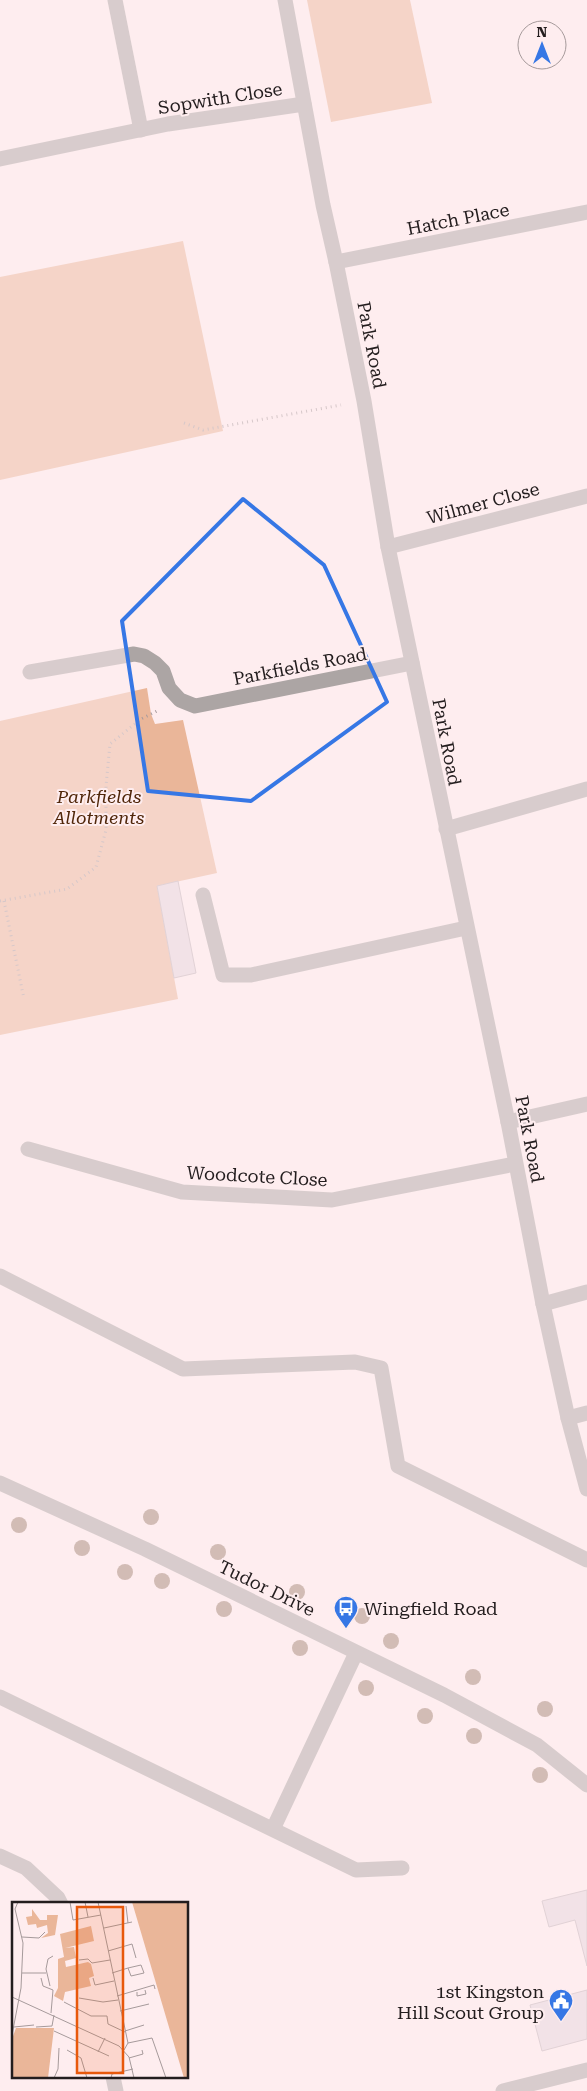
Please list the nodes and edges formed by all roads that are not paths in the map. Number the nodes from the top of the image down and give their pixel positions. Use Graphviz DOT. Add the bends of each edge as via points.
graph roads {
  1 [pos="115,0"];
  2 [pos="285,0"];
  3 [pos="304,104"];
  4 [pos="142,130"];
  5 [pos="0,159"];
  6 [pos="587,212"];
  7 [pos="336,262"];
  8 [pos="587,496"];
  9 [pos="388,548"];
  10 [pos="412,663"];
  11 [pos="30,672"];
  12 [pos="587,789"];
  13 [pos="446,829"];
  14 [pos="203,895"];
  15 [pos="466,928"];
  16 [pos="587,1104"];
  17 [pos="508,1122"];
  18 [pos="28,1149"];
  19 [pos="515,1164"];
  20 [pos="0,1276"];
  21 [pos="587,1292"];
  22 [pos="544,1304"];
  23 [pos="587,1413"];
  24 [pos="568,1418"];
  25 [pos="0,1483"];
  26 [pos="587,1489"];
  27 [pos="587,1560"];
  28 [pos="356,1653"];
  29 [pos="0,1697"];
  30 [pos="587,1785"];
  31 [pos="273,1829"];
  32 [pos="0,1856"];
  33 [pos="402,1868"];
  34 [pos="60,1902"];
  35 [pos="587,2070"];
  36 [pos="113,2078"];
  37 [pos="116,2091"];
  38 [pos="503,2091"];
  1 -- 4 [label="street, Sopwith Close"];
  2 -- 3 [label="street, Park Road"];
  3 -- 4 [label="street, Sopwith Close"];
  3 -- 7 [label="street, Park Road"];
  4 -- 5 [label="street, Sopwith Close"];
  6 -- 7 [label="street, Hatch Place"];
  7 -- 9 [label="street, Park Road" via="364,401"];
  8 -- 9 [label="street, Wilmer Close"];
  9 -- 10 [label="street, Park Road"];
  10 -- 11 [label="street, Parkfields Road" via="195,706 180,700 169,688 163,671 144,656 134,654"];
  10 -- 13 [label="street, Park Road"];
  12 -- 13 [label="street"];
  13 -- 15 [label="street, Park Road"];
  14 -- 15 [label="street" via="224,976 251,975"];
  15 -- 17 [label="street, Park Road"];
  16 -- 17 [label="street"];
  17 -- 19 [label="street, Park Road"];
  18 -- 19 [label="street, Woodcote Close" via="182,1192 332,1200"];
  19 -- 22 [label="street, Park Road"];
  20 -- 27 [label="street" via="183,1370 355,1362 381,1368 398,1466"];
  21 -- 22 [label="street"];
  22 -- 24 [label="street, Park Road"];
  23 -- 24 [label="street"];
  24 -- 26 [label="street, Park Road"];
  25 -- 28 [label="street, Tudor Drive" via="145,1549"];
  28 -- 30 [label="street, Tudor Drive" via="537,1745"];
  28 -- 31 [label="street"];
  29 -- 31 [label="street"];
  31 -- 33 [label="street" via="356,1870"];
  32 -- 34 [label="street" via="26,1868"];
  35 -- 38 [label="street"];
  36 -- 37 [label="street"];
}
